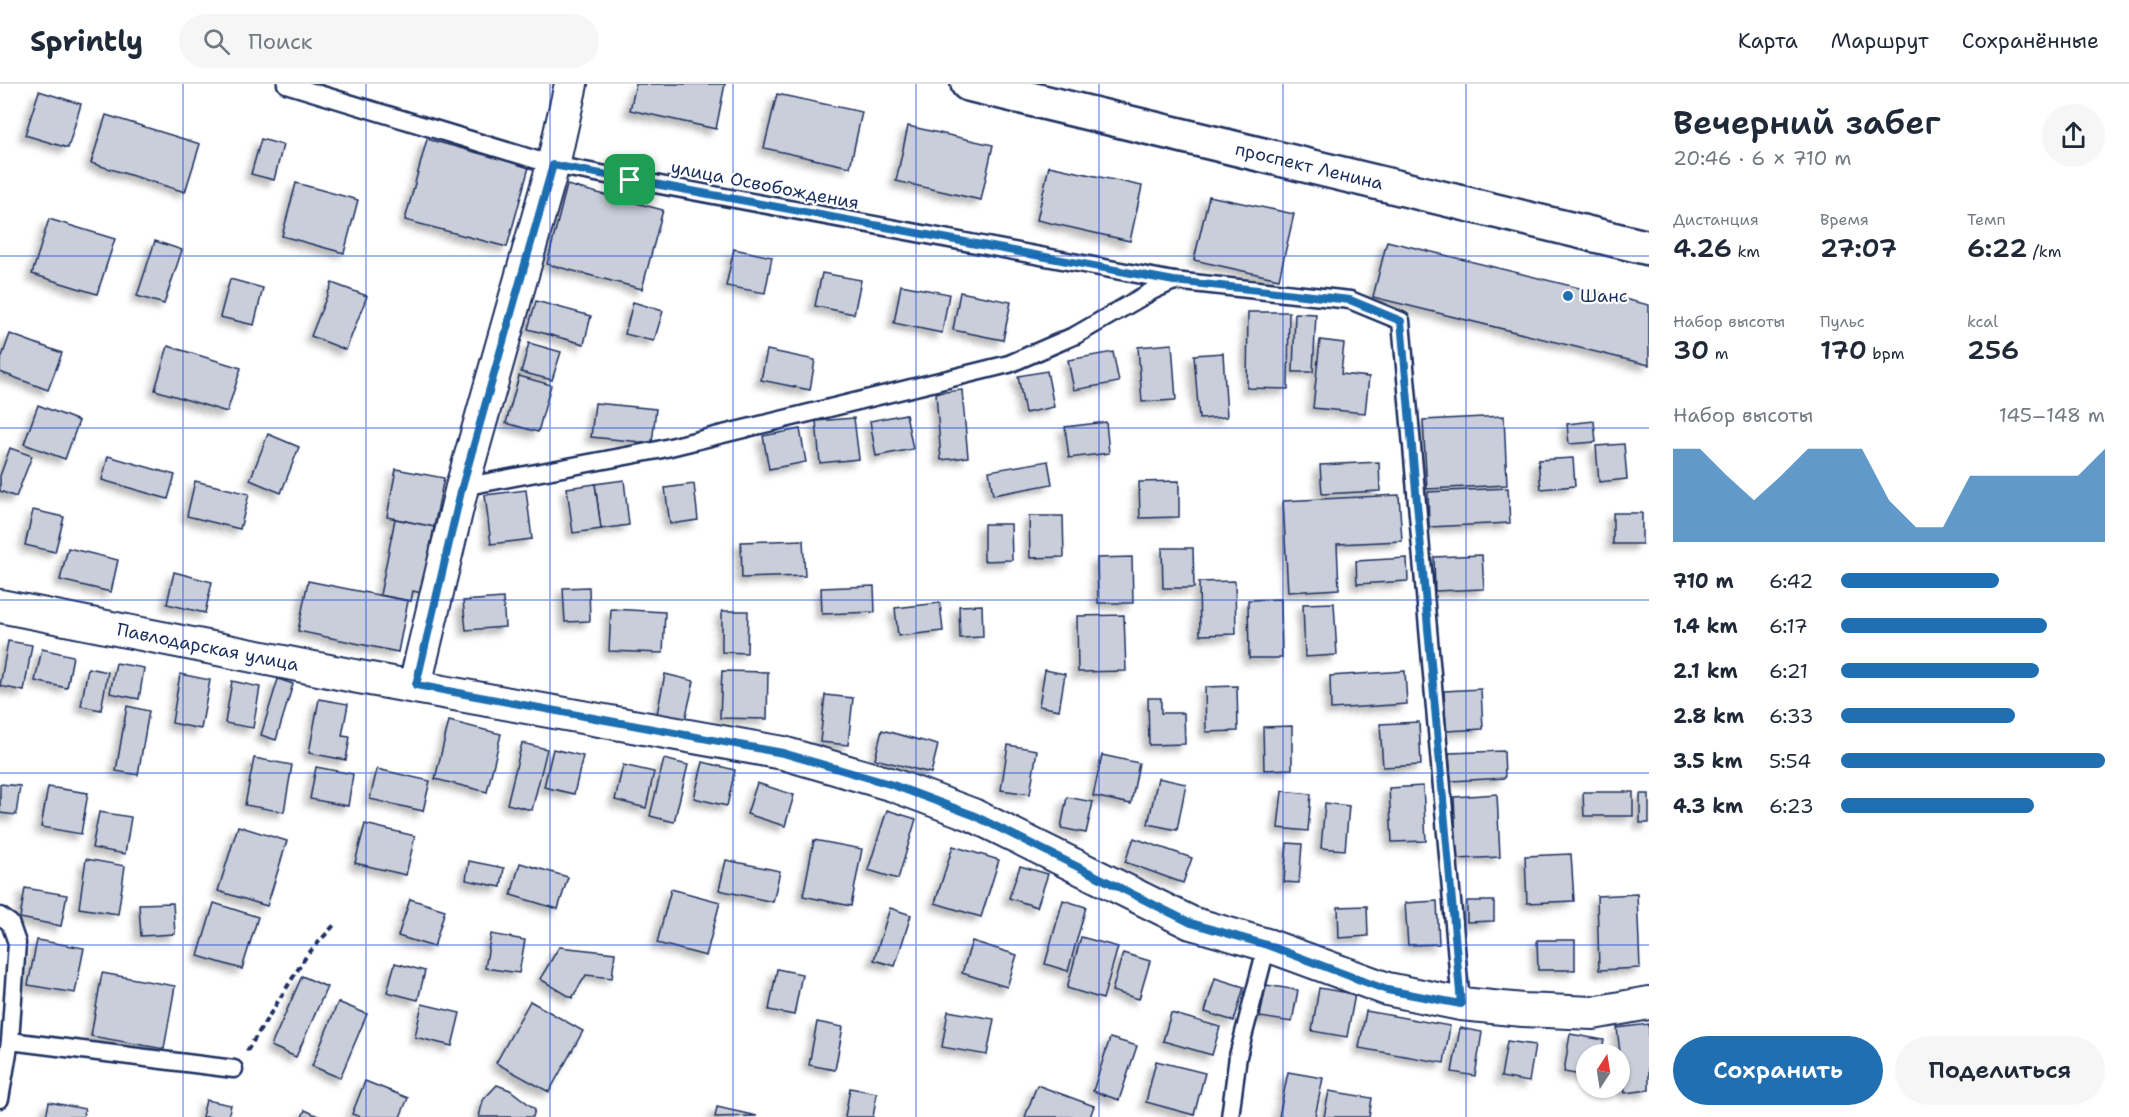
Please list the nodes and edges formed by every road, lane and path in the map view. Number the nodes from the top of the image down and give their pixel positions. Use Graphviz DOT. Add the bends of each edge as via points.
graph roads {
  1 [pos="286,84"];
  2 [pos="571,84"];
  3 [pos="968,84"];
  4 [pos="553,165"];
  5 [pos="1649,248"];
  6 [pos="1174,281"];
  7 [pos="462,487"];
  8 [pos="0,606"];
  9 [pos="416,685"];
  10 [pos="0,916"];
  11 [pos="336,923"];
  12 [pos="1267,945"];
  13 [pos="1649,1003"];
  14 [pos="1461,1004"];
  15 [pos="10,1041"];
  16 [pos="234,1069"];
  17 [pos="0,1099"];
  18 [pos="1230,1117"];
  1 -- 4 [label="lane, улица Освобождения"];
  2 -- 4 [label="street"];
  3 -- 5 [label="main road, проспект Ленина"];
  4 -- 6 [label="lane, улица Освобождения"];
  4 -- 7 [label="street"];
  6 -- 7 [label="lane" via="1076,334 1009,364 658,450"];
  6 -- 14 [label="lane, улица Освобождения" via="1350,300 1401,321"];
  7 -- 9 [label="street"];
  8 -- 9 [label="street, Павлодарская улица"];
  9 -- 12 [label="street, Павлодарская улица" via="783,753 893,785 973,815 1191,923"];
  10 -- 15 [label="lane" via="10,923 17,943"];
  11 -- 16 [label="path" via="307,955"];
  12 -- 14 [label="street, Павлодарская улица" via="1387,990"];
  12 -- 18 [label="lane" via="1238,1056"];
  13 -- 14 [label="street, Павлодарская улица" via="1593,1013"];
  15 -- 16 [label="lane"];
  15 -- 17 [label="lane"];
}
